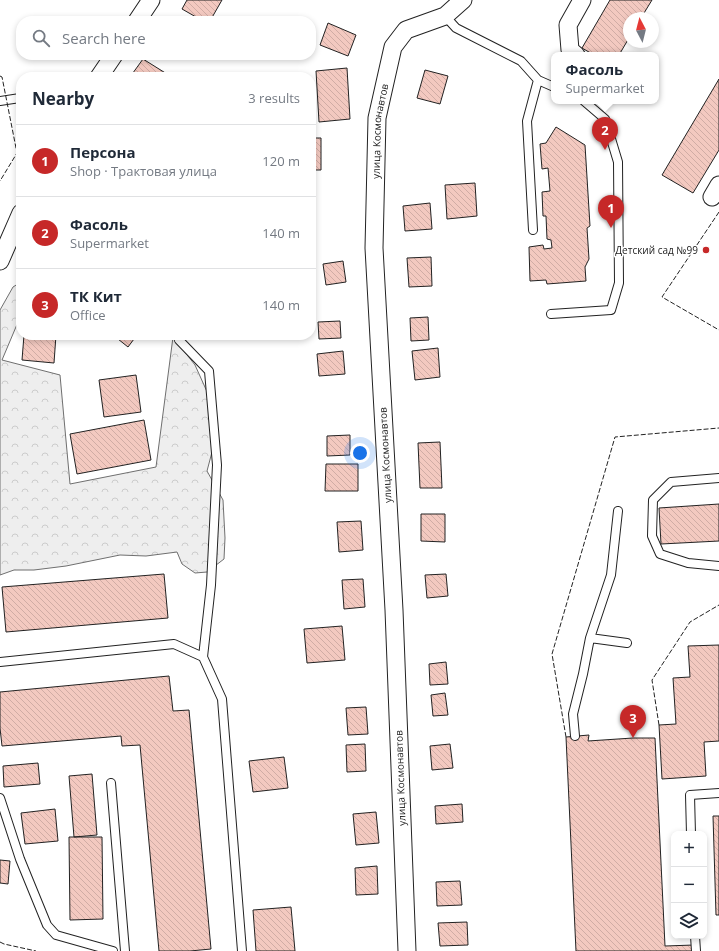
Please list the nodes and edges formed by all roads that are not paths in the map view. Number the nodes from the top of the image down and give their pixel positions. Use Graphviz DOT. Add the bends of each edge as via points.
graph roads {
  1 [pos="151,0"];
  2 [pos="463,0"];
  3 [pos="582,0"];
  4 [pos="140,16"];
  5 [pos="445,16"];
  6 [pos="572,52"];
  7 [pos="111,60"];
  8 [pos="102,72"];
  9 [pos="538,80"];
  10 [pos="551,86"];
  11 [pos="16,98"];
  12 [pos="0,100"];
  13 [pos="588,104"];
  14 [pos="16,224"];
  15 [pos="533,230"];
  16 [pos="0,261"];
  17 [pos="551,314"];
  18 [pos="179,340"];
  19 [pos="719,478"];
  20 [pos="618,511"];
  21 [pos="719,566"];
  22 [pos="590,638"];
  23 [pos="627,643"];
  24 [pos="203,657"];
  25 [pos="0,662"];
  26 [pos="575,736"];
  27 [pos="111,783"];
  28 [pos="719,793"];
  29 [pos="0,798"];
  30 [pos="691,831"];
  31 [pos="695,939"];
  32 [pos="113,951"];
  33 [pos="125,951"];
  34 [pos="242,951"];
  35 [pos="407,951"];
  36 [pos="696,951"];
  1 -- 4 [label="street"];
  2 -- 5 [label="street, улица Космонавтов"];
  3 -- 6 [label="street" via="568,25 570,50"];
  5 -- 9 [label="lane" via="456,28 521,61"];
  5 -- 35 [label="street, улица Космонавтов" via="406,30 392,47 377,118 374,248 394,610"];
  7 -- 8 [label="street"];
  9 -- 10 [label="lane"];
  9 -- 15 [label="lane" via="527,121"];
  11 -- 12 [label="lane"];
  13 -- 17 [label="lane" via="605,119 618,162 619,283 612,310"];
  14 -- 16 [label="street"];
  18 -- 24 [label="lane" via="209,372 217,465 211,585"];
  19 -- 21 [label="lane" via="671,482 653,500 652,536 660,554 688,563"];
  20 -- 22 [label="lane" via="611,575"];
  22 -- 23 [label="lane"];
  22 -- 26 [label="lane" via="573,714"];
  24 -- 25 [label="lane" via="174,644"];
  24 -- 34 [label="lane" via="222,699"];
  27 -- 33 [label="lane"];
  28 -- 30 [label="lane" via="690,796"];
  29 -- 32 [label="lane" via="20,859 47,925 56,935"];
  31 -- 36 [label="lane"];
}
